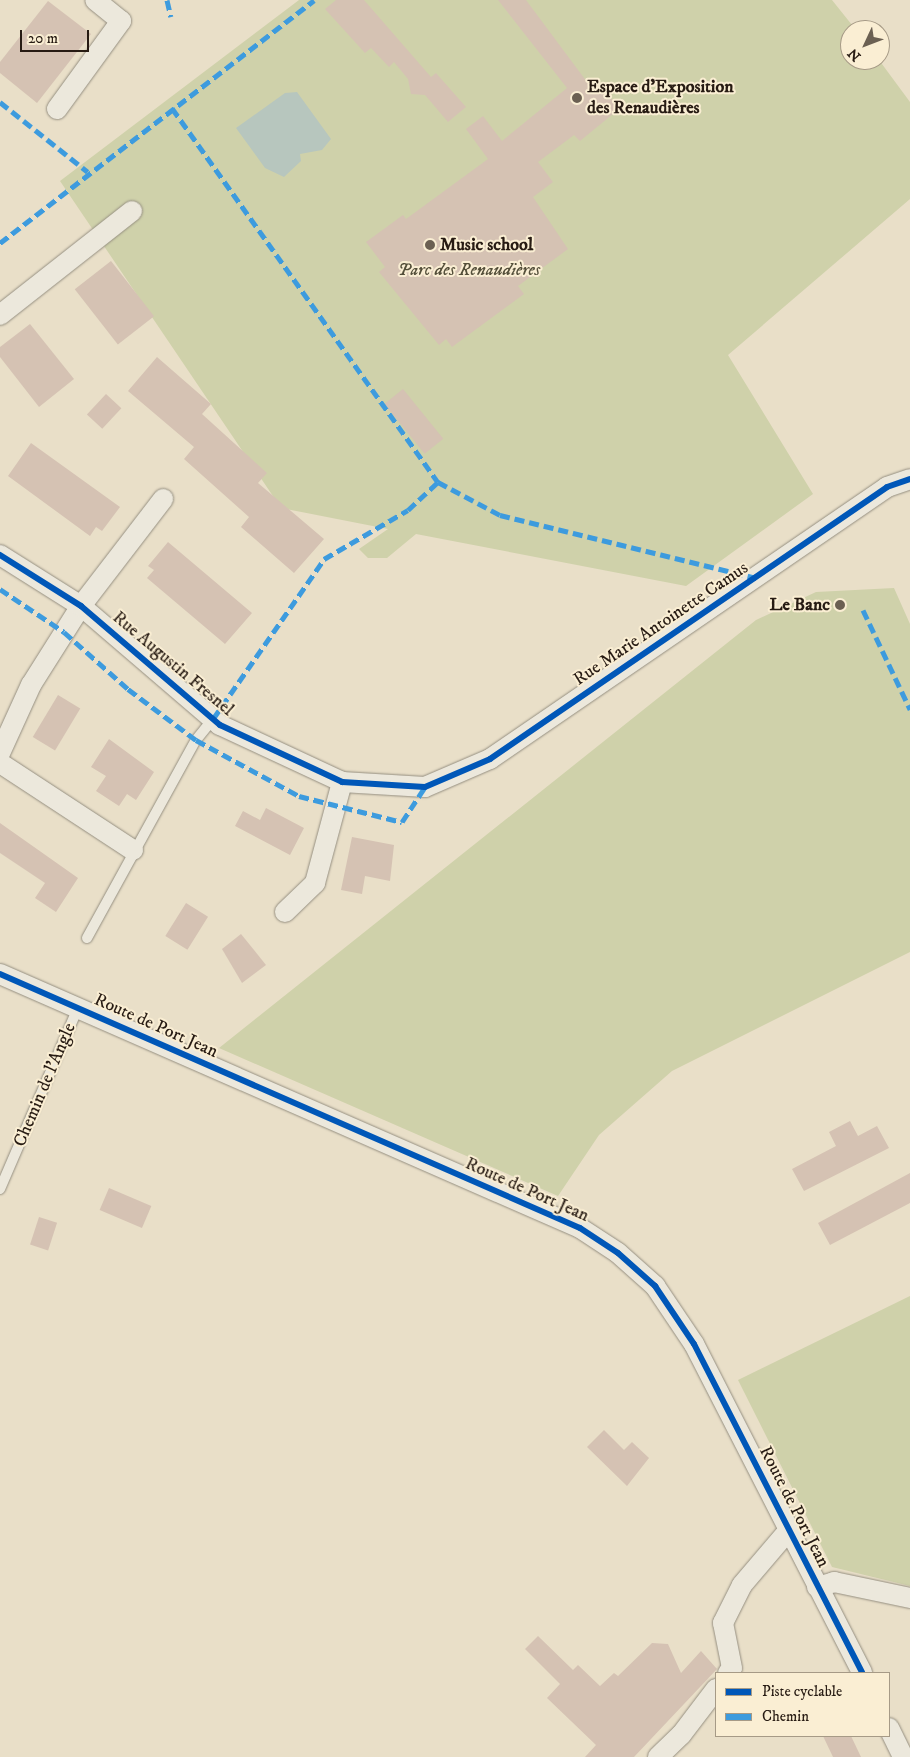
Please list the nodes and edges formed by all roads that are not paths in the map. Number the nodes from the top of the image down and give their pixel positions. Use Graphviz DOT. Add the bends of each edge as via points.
graph roads {
  1 [pos="95,0"];
  2 [pos="57,108"];
  3 [pos="132,211"];
  4 [pos="0,315"];
  5 [pos="910,479"];
  6 [pos="163,499"];
  7 [pos="0,556"];
  8 [pos="81,606"];
  9 [pos="213,719"];
  10 [pos="0,753"];
  11 [pos="0,762"];
  12 [pos="342,782"];
  13 [pos="425,787"];
  14 [pos="133,850"];
  15 [pos="285,912"];
  16 [pos="87,938"];
  17 [pos="0,974"];
  18 [pos="78,1008"];
  19 [pos="0,1189"];
  20 [pos="788,1530"];
  21 [pos="817,1586"];
  22 [pos="910,1598"];
  23 [pos="729,1672"];
  24 [pos="861,1672"];
  25 [pos="715,1690"];
  26 [pos="890,1730"];
  27 [pos="658,1757"];
  28 [pos="902,1757"];
  1 -- 2 [label="street" via="121,21"];
  3 -- 4 [label="street"];
  5 -- 13 [label="street, Rue Marie Antoinette Camus" via="872,498 490,759"];
  6 -- 8 [label="street"];
  7 -- 8 [label="street, Rue Augustin Fresnel"];
  8 -- 9 [label="street, Rue Augustin Fresnel"];
  8 -- 10 [label="street" via="31,685"];
  9 -- 12 [label="street, Rue Augustin Fresnel" via="314,772"];
  9 -- 14 [label="lane"];
  11 -- 14 [label="street"];
  12 -- 13 [label="street, Rue Augustin Fresnel"];
  12 -- 15 [label="street" via="315,883"];
  14 -- 16 [label="lane"];
  17 -- 18 [label="street, Route de Port Jean"];
  18 -- 19 [label="lane, Chemin de l'Angle"];
  18 -- 20 [label="street, Route de Port Jean" via="580,1228 618,1253 655,1286 676,1314"];
  20 -- 21 [label="street, Route de Port Jean"];
  20 -- 23 [label="street" via="742,1585 723,1623 732,1668"];
  21 -- 22 [label="street" via="834,1582"];
  21 -- 24 [label="street, Route de Port Jean"];
  25 -- 27 [label="street"];
  26 -- 28 [label="street"];
}
